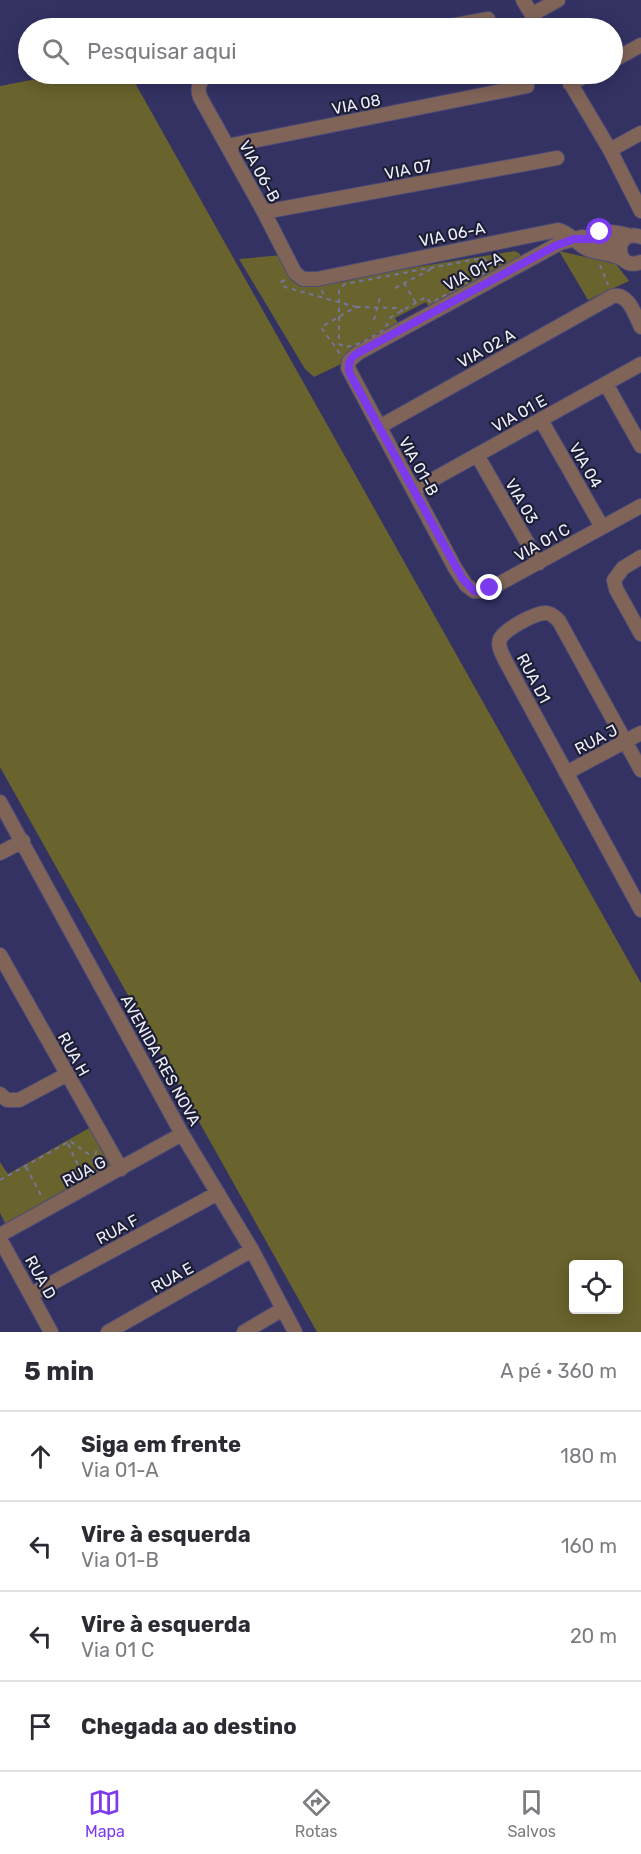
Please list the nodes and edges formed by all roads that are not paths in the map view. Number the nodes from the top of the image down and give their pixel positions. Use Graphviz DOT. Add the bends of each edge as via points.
graph roads {
  1 [pos="523,0"];
  2 [pos="558,0"];
  3 [pos="533,14"];
  4 [pos="535,18"];
  5 [pos="641,45"];
  6 [pos="623,55"];
  7 [pos="200,84"];
  8 [pos="570,84"];
  9 [pos="527,86"];
  10 [pos="641,133"];
  11 [pos="227,146"];
  12 [pos="610,150"];
  13 [pos="557,158"];
  14 [pos="641,211"];
  15 [pos="264,212"];
  16 [pos="631,238"];
  17 [pos="508,239"];
  18 [pos="574,239"];
  19 [pos="633,262"];
  20 [pos="518,266"];
  21 [pos="290,273"];
  22 [pos="641,278"];
  23 [pos="641,327"];
  24 [pos="641,364"];
  25 [pos="348,368"];
  26 [pos="606,384"];
  27 [pos="541,420"];
  28 [pos="379,427"];
  29 [pos="641,446"];
  30 [pos="477,455"];
  31 [pos="414,490"];
  32 [pos="641,506"];
  33 [pos="602,527"];
  34 [pos="641,557"];
  35 [pos="539,563"];
  36 [pos="462,578"];
  37 [pos="641,634"];
  38 [pos="641,733"];
  39 [pos="626,742"];
  40 [pos="641,770"];
  41 [pos="566,773"];
  42 [pos="0,802"];
  43 [pos="23,841"];
  44 [pos="0,853"];
  45 [pos="641,910"];
  46 [pos="0,955"];
  47 [pos="66,1075"];
  48 [pos="0,1094"];
  49 [pos="182,1134"];
  50 [pos="121,1169"];
  51 [pos="218,1193"];
  52 [pos="0,1237"];
  53 [pos="252,1250"];
  54 [pos="32,1294"];
  55 [pos="283,1309"];
  56 [pos="51,1332"];
  57 [pos="108,1332"];
  58 [pos="244,1332"];
  59 [pos="295,1332"];
  1 -- 3 [label="street"];
  2 -- 3 [label="street"];
  3 -- 4 [label="street"];
  5 -- 6 [label="street"];
  7 -- 11 [label="street, VIA 06-B" via="198,92"];
  8 -- 12 [label="street"];
  9 -- 11 [label="street, VIA 08"];
  10 -- 12 [label="street"];
  11 -- 15 [label="street, VIA 06-B"];
  12 -- 14 [label="street"];
  13 -- 15 [label="street, VIA 07"];
  15 -- 21 [label="street, VIA 06-B"];
  16 -- 18 [label="street, VIA 06-A" via="600,232 590,239"];
  16 -- 19 [label="street" via="619,250"];
  17 -- 18 [label="street, VIA 06-A" via="558,230"];
  17 -- 20 [label="street" via="519,242 525,250"];
  17 -- 21 [label="street, VIA 06-A" via="317,279 307,280"];
  18 -- 19 [label="street" via="591,250"];
  18 -- 20 [label="street, VIA 01-A"];
  19 -- 22 [label="street"];
  20 -- 25 [label="street, VIA 01-A" via="358,353 349,361"];
  23 -- 28 [label="street, VIA 02 A" via="625,298 611,297"];
  24 -- 26 [label="street, VIA 01 E"];
  25 -- 28 [label="street, VIA 01-B"];
  26 -- 27 [label="street, VIA 01 E"];
  26 -- 29 [label="street"];
  27 -- 30 [label="street, VIA 01 E"];
  27 -- 33 [label="street, VIA 04"];
  28 -- 31 [label="street, VIA 01-B"];
  30 -- 31 [label="street, VIA 01 E"];
  30 -- 35 [label="street, VIA 03"];
  31 -- 36 [label="street, VIA 01-B"];
  32 -- 33 [label="street, VIA 01 C"];
  33 -- 35 [label="street, VIA 01 C"];
  34 -- 37 [label="street" via="623,568 614,580"];
  35 -- 36 [label="street, VIA 01 C" via="483,592 474,591"];
  38 -- 39 [label="street, RUA J"];
  39 -- 40 [label="street, RUA D1"];
  39 -- 41 [label="street, RUA J"];
  39 -- 41 [label="street, RUA D1" via="559,621 544,613 521,622 502,636 499,646"];
  41 -- 45 [label="street, RUA D1"];
  42 -- 43 [label="street, AVENIDA RES NOVA"];
  43 -- 44 [label="street"];
  43 -- 49 [label="street, AVENIDA RES NOVA"];
  46 -- 47 [label="street, RUA H"];
  47 -- 48 [label="street" via="20,1100 7,1100"];
  47 -- 50 [label="street, RUA H"];
  49 -- 50 [label="street, RUA G"];
  49 -- 51 [label="street, AVENIDA RES NOVA"];
  50 -- 52 [label="street, RUA G"];
  51 -- 53 [label="street, AVENIDA RES NOVA"];
  51 -- 54 [label="street, RUA F"];
  52 -- 54 [label="street, RUA D"];
  53 -- 55 [label="street, AVENIDA RES NOVA"];
  53 -- 57 [label="street, RUA E"];
  54 -- 56 [label="street, RUA D"];
  55 -- 58 [label="street"];
  55 -- 59 [label="street, AVENIDA RES NOVA"];
}
